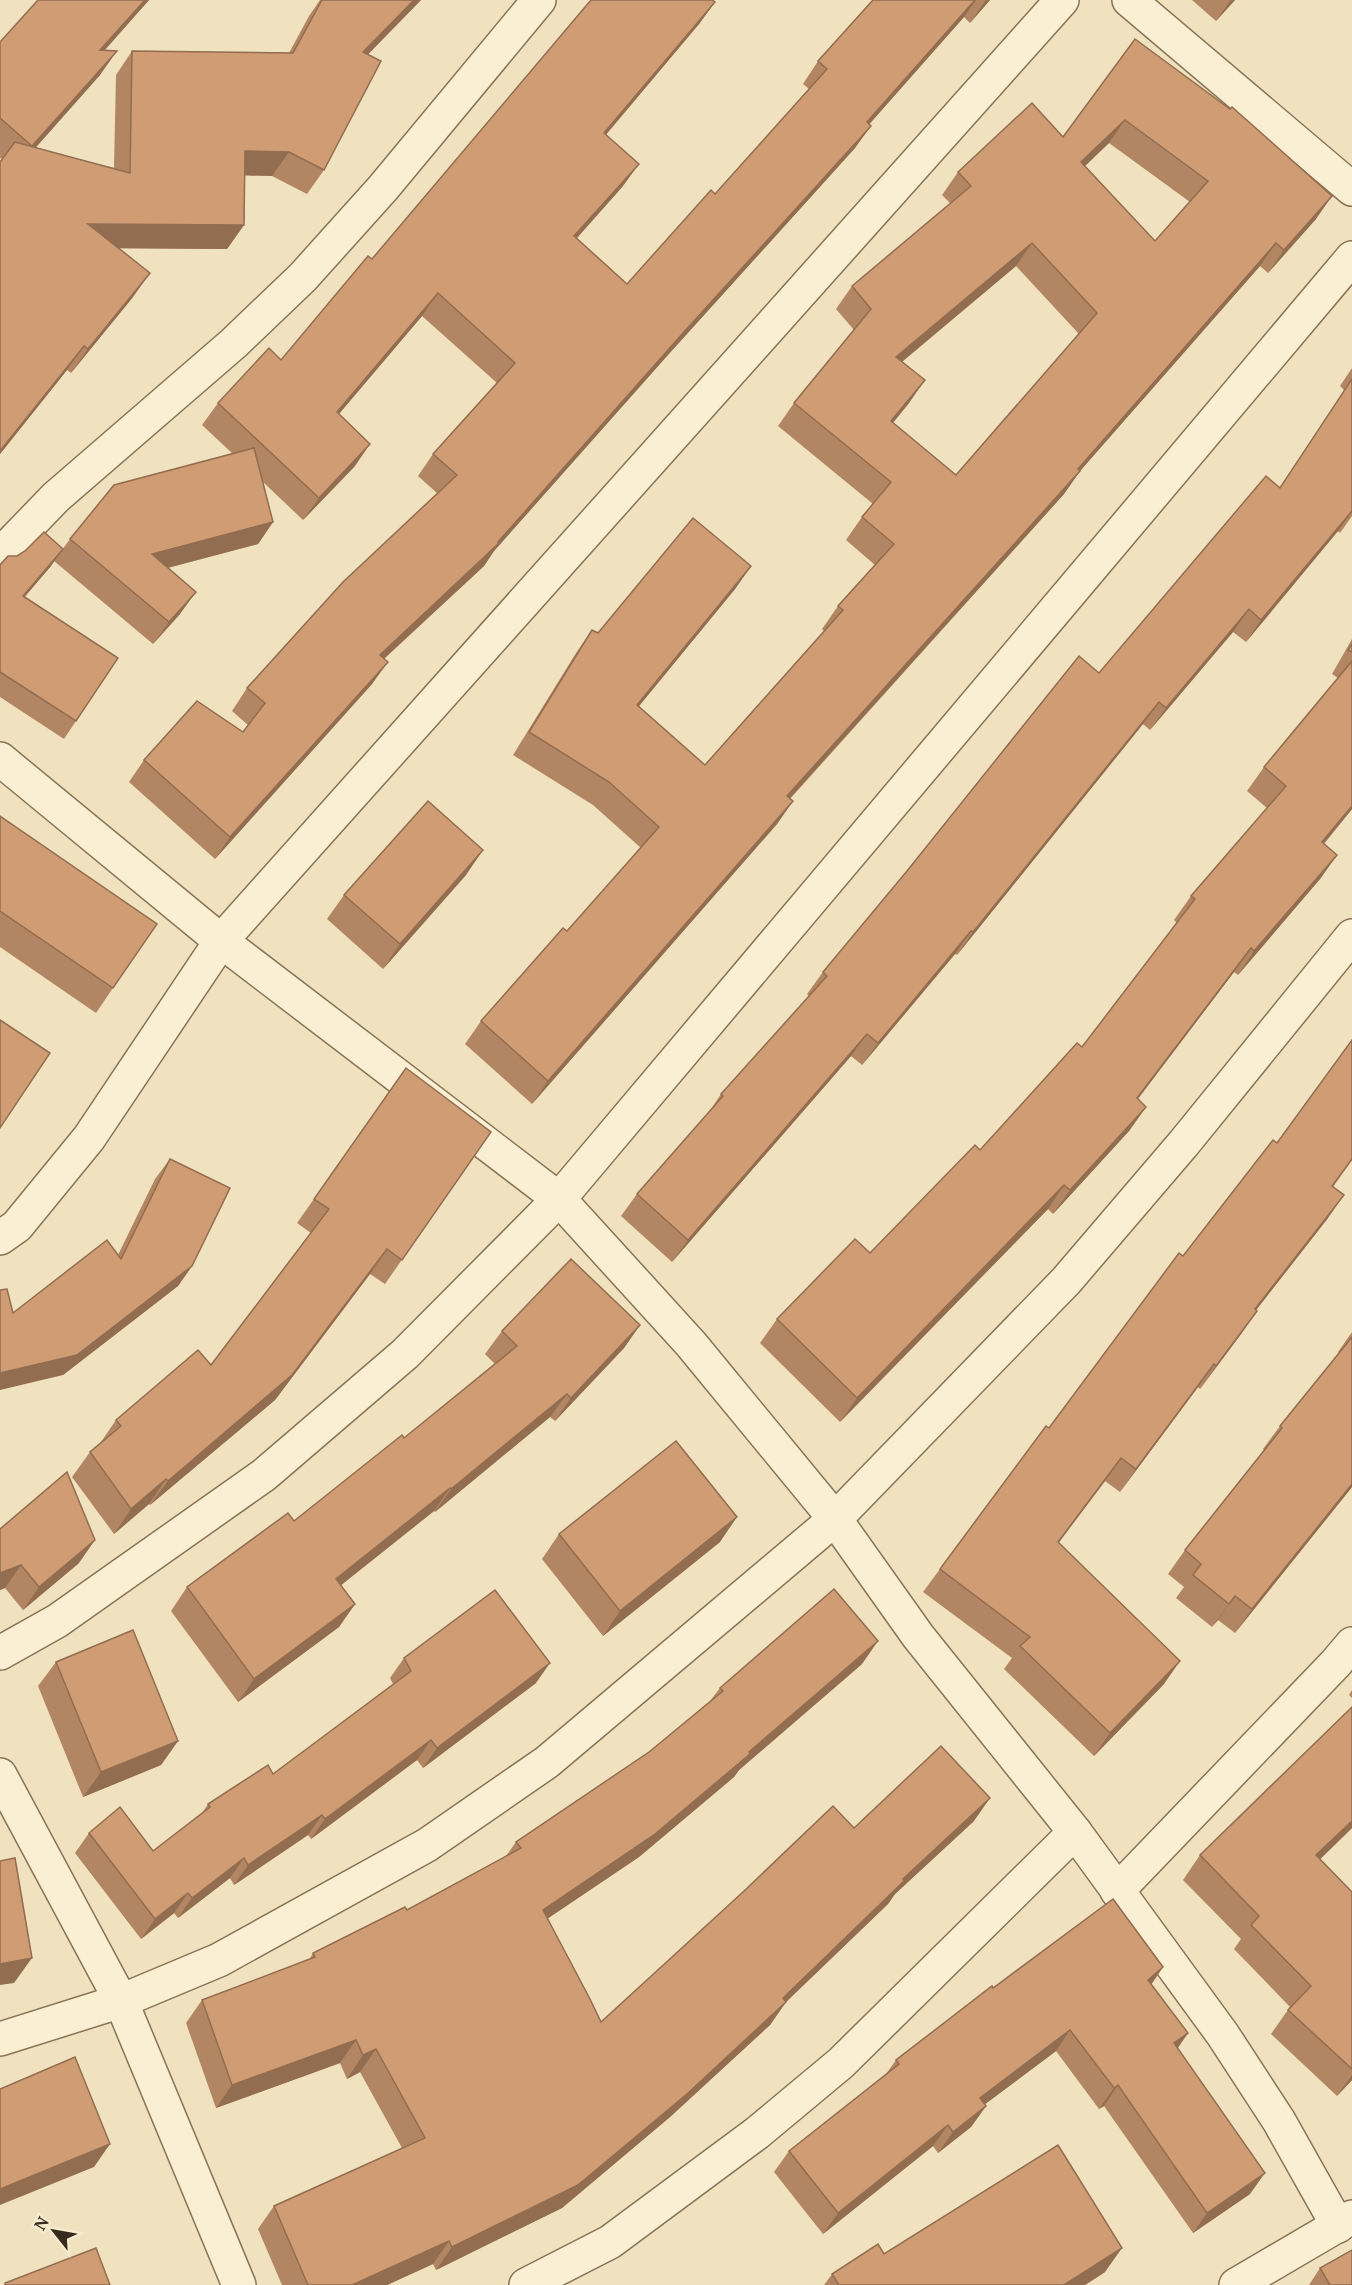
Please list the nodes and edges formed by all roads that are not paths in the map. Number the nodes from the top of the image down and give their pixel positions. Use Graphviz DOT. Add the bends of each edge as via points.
graph roads {
  1 [pos="539,0"];
  2 [pos="1062,0"];
  3 [pos="1129,0"];
  4 [pos="1352,189"];
  5 [pos="1352,258"];
  6 [pos="0,555"];
  7 [pos="0,759"];
  8 [pos="1352,936"];
  9 [pos="222,941"];
  10 [pos="559,1199"];
  11 [pos="0,1238"];
  12 [pos="835,1519"];
  13 [pos="1352,1644"];
  14 [pos="0,1653"];
  15 [pos="0,1775"];
  16 [pos="1075,1832"];
  17 [pos="1117,1891"];
  18 [pos="122,2001"];
  19 [pos="0,2039"];
  20 [pos="1345,2222"];
  21 [pos="1245,2283"];
  22 [pos="239,2285"];
  23 [pos="526,2285"];
  1 -- 6 [label="street" via="383,188 303,277 234,343 56,497"];
  2 -- 9 [label="street"];
  3 -- 4 [label="street"];
  5 -- 10 [label="street"];
  7 -- 9 [label="street"];
  8 -- 12 [label="street" via="1192,1134 1066,1281"];
  9 -- 10 [label="street"];
  9 -- 11 [label="street" via="89,1138 17,1226"];
  10 -- 12 [label="street" via="691,1344"];
  10 -- 14 [label="street" via="405,1354 264,1475 57,1621"];
  12 -- 16 [label="street" via="918,1636"];
  12 -- 18 [label="street" via="547,1762 427,1845 219,1960"];
  13 -- 17 [label="street"];
  15 -- 18 [label="street"];
  16 -- 17 [label="street"];
  16 -- 23 [label="street" via="841,2063 757,2133 610,2242"];
  17 -- 20 [label="street" via="1223,2035"];
  18 -- 19 [label="street"];
  18 -- 22 [label="street"];
  20 -- 21 [label="street"];
}
